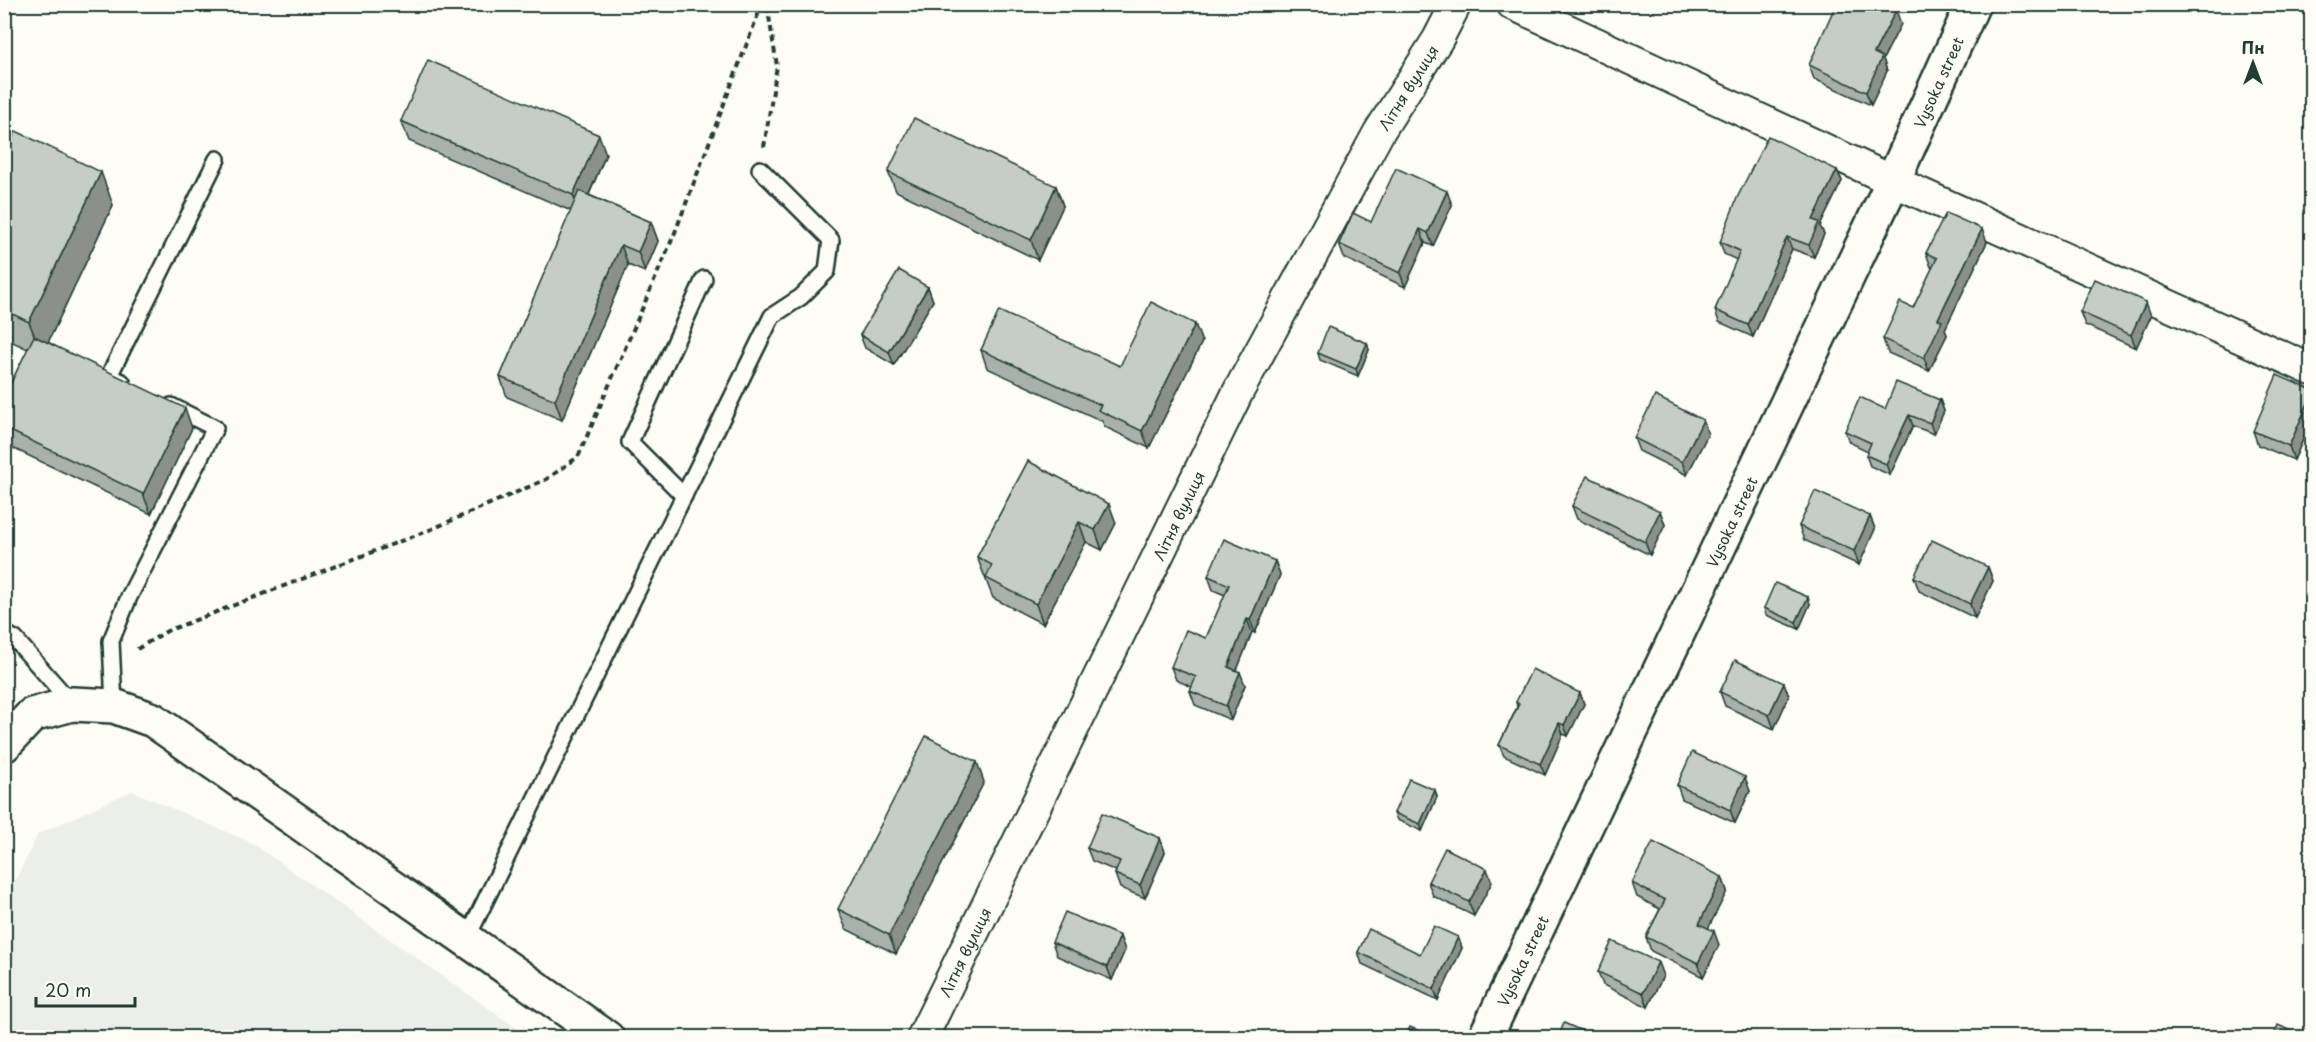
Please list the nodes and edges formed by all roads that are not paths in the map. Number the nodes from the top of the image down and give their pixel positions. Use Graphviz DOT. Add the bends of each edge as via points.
graph roads {
  1 [pos="1456,4"];
  2 [pos="1512,4"];
  3 [pos="1973,4"];
  4 [pos="218,159"];
  5 [pos="760,169"];
  6 [pos="1893,182"];
  7 [pos="704,279"];
  8 [pos="2312,370"];
  9 [pos="130,386"];
  10 [pos="162,402"];
  11 [pos="684,496"];
  12 [pos="4,633"];
  13 [pos="72,705"];
  14 [pos="114,706"];
  15 [pos="4,745"];
  16 [pos="467,938"];
  17 [pos="607,1038"];
  18 [pos="922,1038"];
  19 [pos="1485,1038"];
  1 -- 18 [label="street, Літня вулиця" via="1379,132 1238,392"];
  2 -- 6 [label="street"];
  3 -- 6 [label="street, Vysoka street"];
  4 -- 9 [label="lane" via="109,376"];
  5 -- 11 [label="lane" via="831,240 827,271 801,297 772,316"];
  6 -- 8 [label="street"];
  6 -- 19 [label="street, Vysoka street"];
  7 -- 11 [label="lane" via="630,442"];
  10 -- 14 [label="lane" via="214,428 111,641"];
  11 -- 16 [label="lane"];
  12 -- 13 [label="lane" via="15,639"];
  13 -- 14 [label="street"];
  13 -- 15 [label="street" via="32,715"];
  14 -- 16 [label="street" via="153,720"];
  16 -- 17 [label="street"];
}
